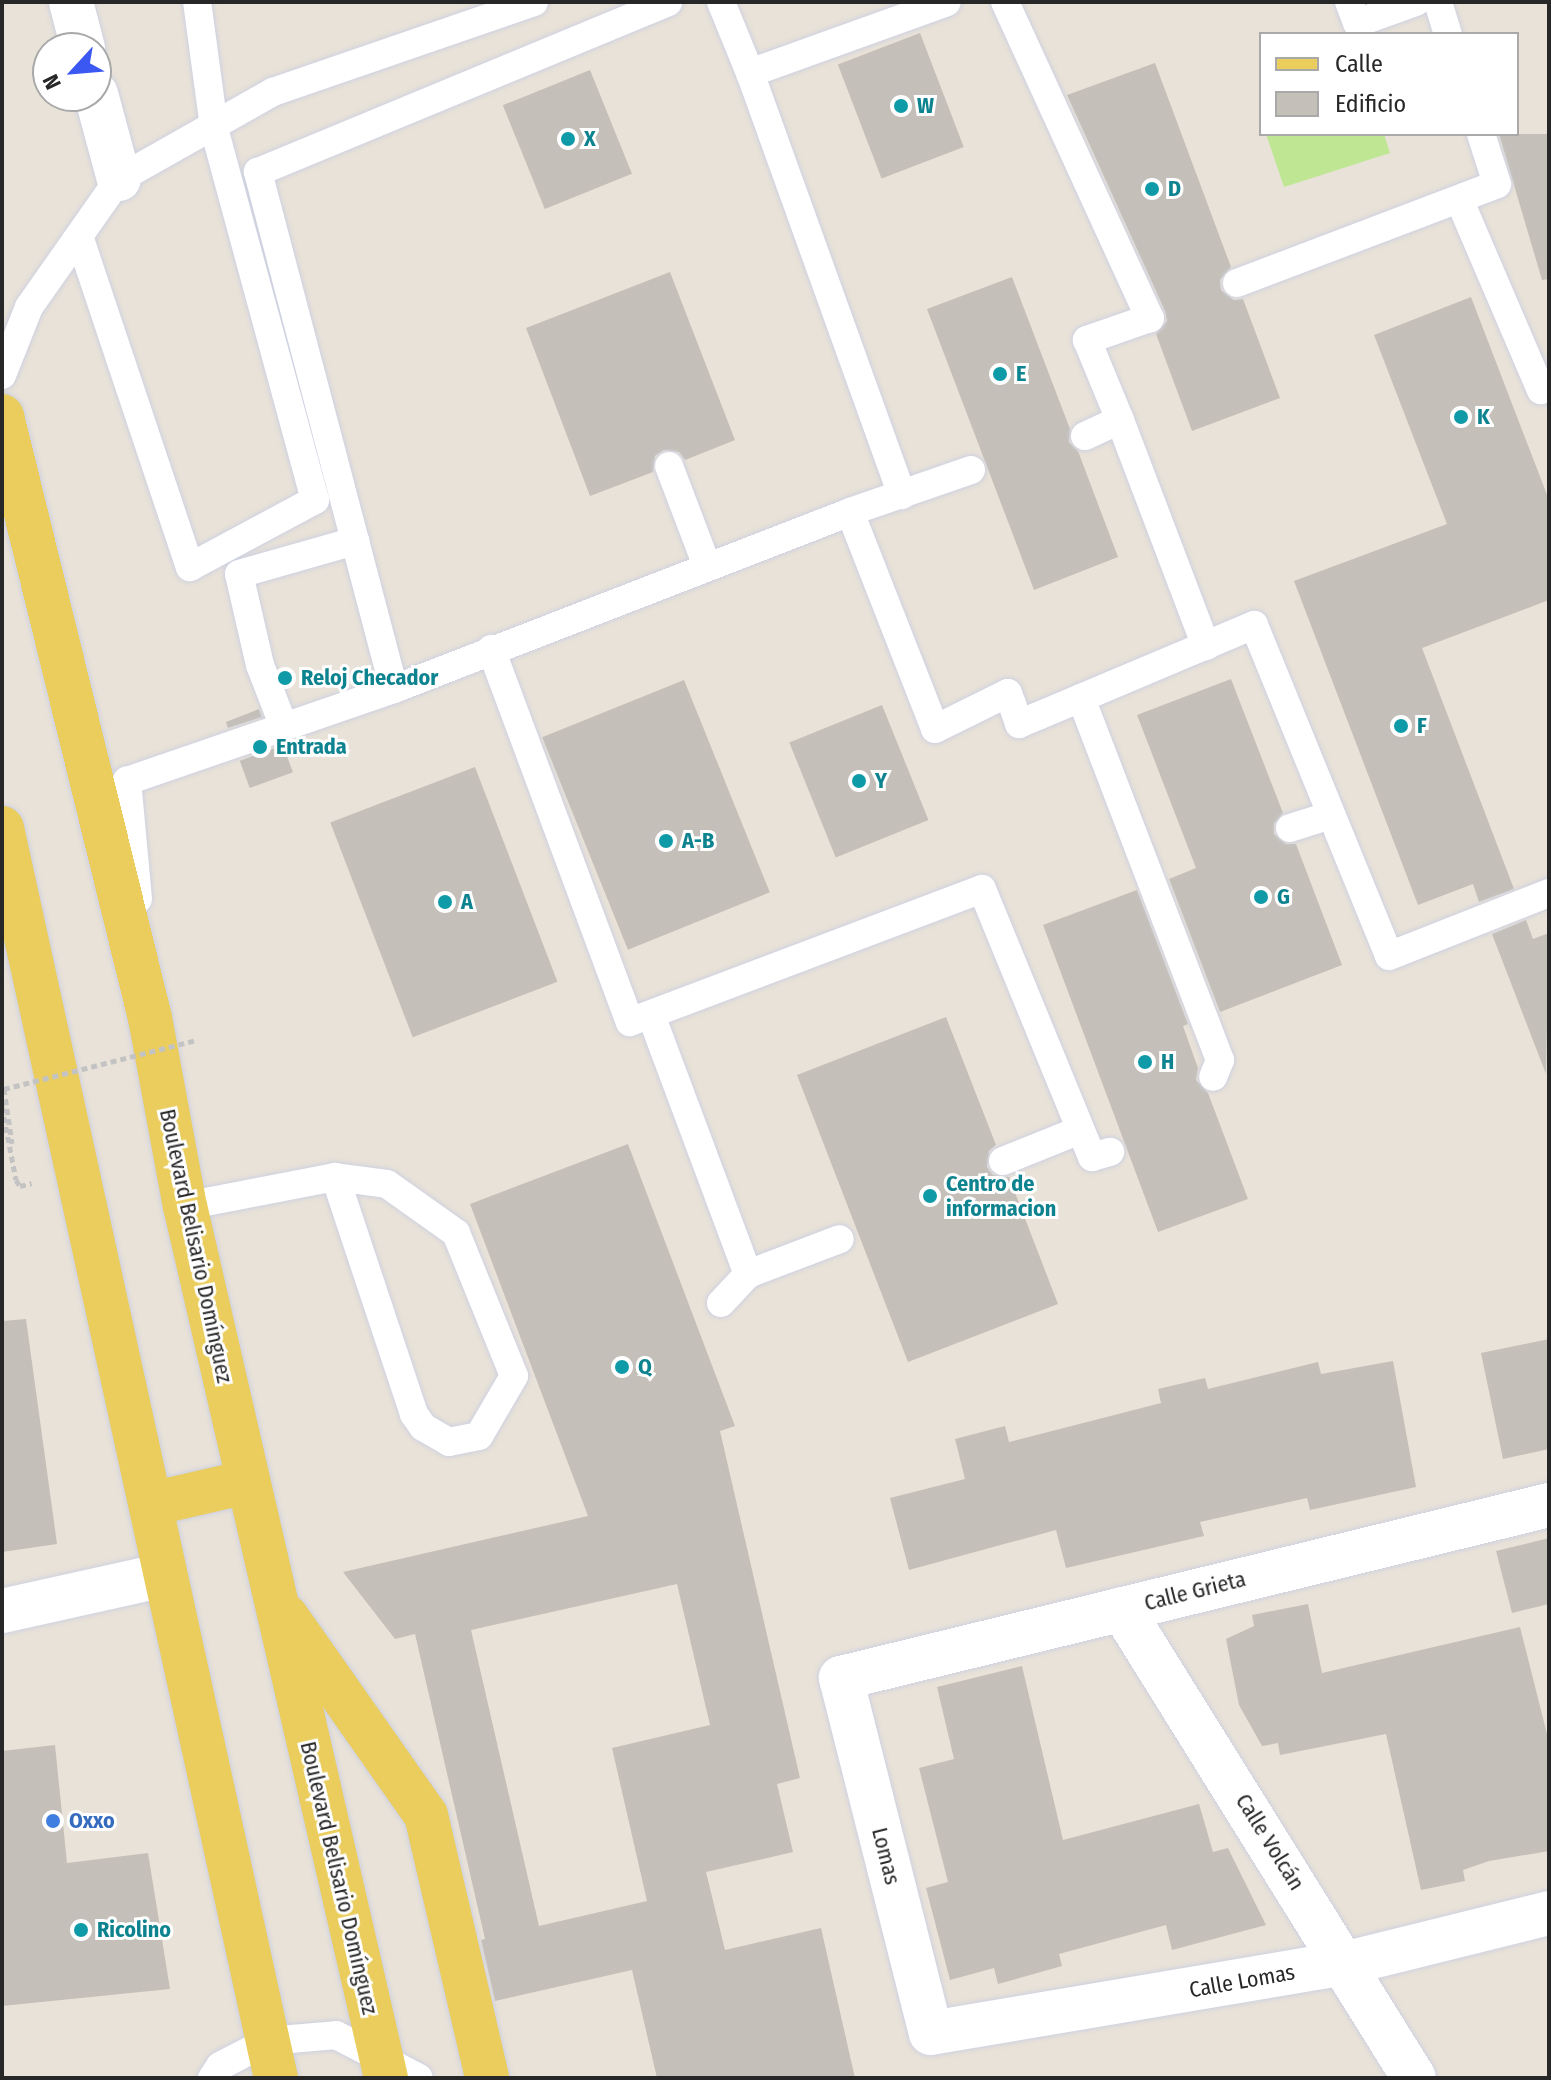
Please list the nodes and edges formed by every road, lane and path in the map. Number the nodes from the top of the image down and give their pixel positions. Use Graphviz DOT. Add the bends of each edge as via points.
graph roads {
  1 [pos="71,2"];
  2 [pos="197,2"];
  3 [pos="534,2"];
  4 [pos="668,2"];
  5 [pos="721,2"];
  6 [pos="947,2"];
  7 [pos="1005,2"];
  8 [pos="1349,2"];
  9 [pos="1416,2"];
  10 [pos="1438,2"];
  11 [pos="79,32"];
  12 [pos="1447,32"];
  13 [pos="750,73"];
  14 [pos="101,112"];
  15 [pos="214,127"];
  16 [pos="1482,136"];
  17 [pos="119,179"];
  18 [pos="1459,199"];
  19 [pos="80,239"];
  20 [pos="1237,283"];
  21 [pos="2,375"];
  22 [pos="1549,387"];
  23 [pos="2,416"];
  24 [pos="1120,420"];
  25 [pos="1085,436"];
  26 [pos="669,466"];
  27 [pos="971,470"];
  28 [pos="902,495"];
  29 [pos="850,512"];
  30 [pos="355,541"];
  31 [pos="707,566"];
  32 [pos="1206,646"];
  33 [pos="491,649"];
  34 [pos="394,689"];
  35 [pos="1081,698"];
  36 [pos="284,727"];
  37 [pos="1331,815"];
  38 [pos="2,828"];
  39 [pos="1290,828"];
  40 [pos="1549,893"];
  41 [pos="651,1015"];
  42 [pos="150,1018"];
  43 [pos="196,1040"];
  44 [pos="1213,1077"];
  45 [pos="2,1107"];
  46 [pos="1080,1130"];
  47 [pos="1110,1152"];
  48 [pos="1003,1161"];
  49 [pos="335,1177"];
  50 [pos="185,1206"];
  51 [pos="840,1239"];
  52 [pos="748,1274"];
  53 [pos="721,1303"];
  54 [pos="247,1482"];
  55 [pos="151,1504"];
  56 [pos="1549,1505"];
  57 [pos="164,1575"];
  58 [pos="273,1597"];
  59 [pos="1122,1609"];
  60 [pos="2,1611"];
  61 [pos="841,1678"];
  62 [pos="1549,1913"];
  63 [pos="1347,1963"];
  64 [pos="931,2033"];
  65 [pos="272,2059"];
  66 [pos="383,2068"];
  67 [pos="212,2078"];
  68 [pos="419,2078"];
  69 [pos="487,2078"];
  70 [pos="1414,2078"];
  1 -- 11 [label="street"];
  2 -- 15 [label="lane"];
  3 -- 15 [label="lane" via="273,92"];
  4 -- 30 [label="lane" via="258,172"];
  5 -- 13 [label="lane"];
  6 -- 13 [label="lane"];
  7 -- 24 [label="lane" via="1150,318 1087,340"];
  8 -- 9 [label="lane" via="1357,23"];
  10 -- 12 [label="lane"];
  13 -- 28 [label="lane"];
  14 -- 17 [label="street"];
  15 -- 17 [label="lane"];
  15 -- 19 [label="lane" via="315,500 190,567"];
  16 -- 18 [label="lane" via="1497,184"];
  17 -- 19 [label="lane"];
  18 -- 20 [label="lane"];
  18 -- 22 [label="lane" via="1541,390"];
  19 -- 21 [label="lane" via="29,307"];
  23 -- 42 [label="main road, Boulevard Belisario Domínguez"];
  24 -- 25 [label="lane"];
  24 -- 32 [label="lane"];
  26 -- 31 [label="lane"];
  27 -- 28 [label="lane"];
  28 -- 29 [label="lane"];
  29 -- 31 [label="lane"];
  29 -- 35 [label="lane" via="935,729 1008,693 1019,724"];
  30 -- 34 [label="lane"];
  30 -- 36 [label="lane" via="239,574 260,665"];
  31 -- 33 [label="lane"];
  32 -- 35 [label="lane"];
  32 -- 37 [label="lane" via="1254,625"];
  33 -- 34 [label="lane"];
  33 -- 41 [label="lane" via="630,1022"];
  34 -- 36 [label="lane"];
  35 -- 44 [label="lane" via="1220,1060"];
  36 -- 42 [label="lane" via="127,781"];
  37 -- 39 [label="lane"];
  37 -- 40 [label="lane" via="1389,956"];
  38 -- 55 [label="main road"];
  41 -- 46 [label="lane" via="982,889"];
  41 -- 52 [label="lane"];
  42 -- 50 [label="main road, Boulevard Belisario Domínguez"];
  43 -- 45 [label="path, bridge" via="4,1089 17,1180"];
  46 -- 47 [label="lane" via="1092,1157"];
  46 -- 48 [label="lane"];
  49 -- 49 [label="lane" via="414,1414 423,1427 449,1442 479,1436 514,1376 456,1233 387,1184"];
  49 -- 50 [label="lane"];
  50 -- 54 [label="main road, Boulevard Belisario Domínguez"];
  51 -- 52 [label="lane"];
  52 -- 53 [label="lane"];
  54 -- 55 [label="main road"];
  54 -- 58 [label="main road, Boulevard Belisario Domínguez"];
  55 -- 57 [label="main road"];
  56 -- 59 [label="street, Calle Grieta"];
  57 -- 60 [label="street"];
  57 -- 65 [label="main road"];
  58 -- 66 [label="main road, Boulevard Belisario Domínguez"];
  58 -- 69 [label="main road" via="426,1815"];
  59 -- 61 [label="street, Calle Grieta"];
  59 -- 63 [label="street, Calle Volcán"];
  61 -- 64 [label="street, Lomas"];
  62 -- 63 [label="street, Calle Lomas"];
  63 -- 64 [label="street, Calle Lomas"];
  63 -- 70 [label="street, Calle Volcán"];
  65 -- 66 [label="lane" via="336,2035"];
  65 -- 67 [label="lane" via="220,2066"];
  66 -- 68 [label="lane"];
}
